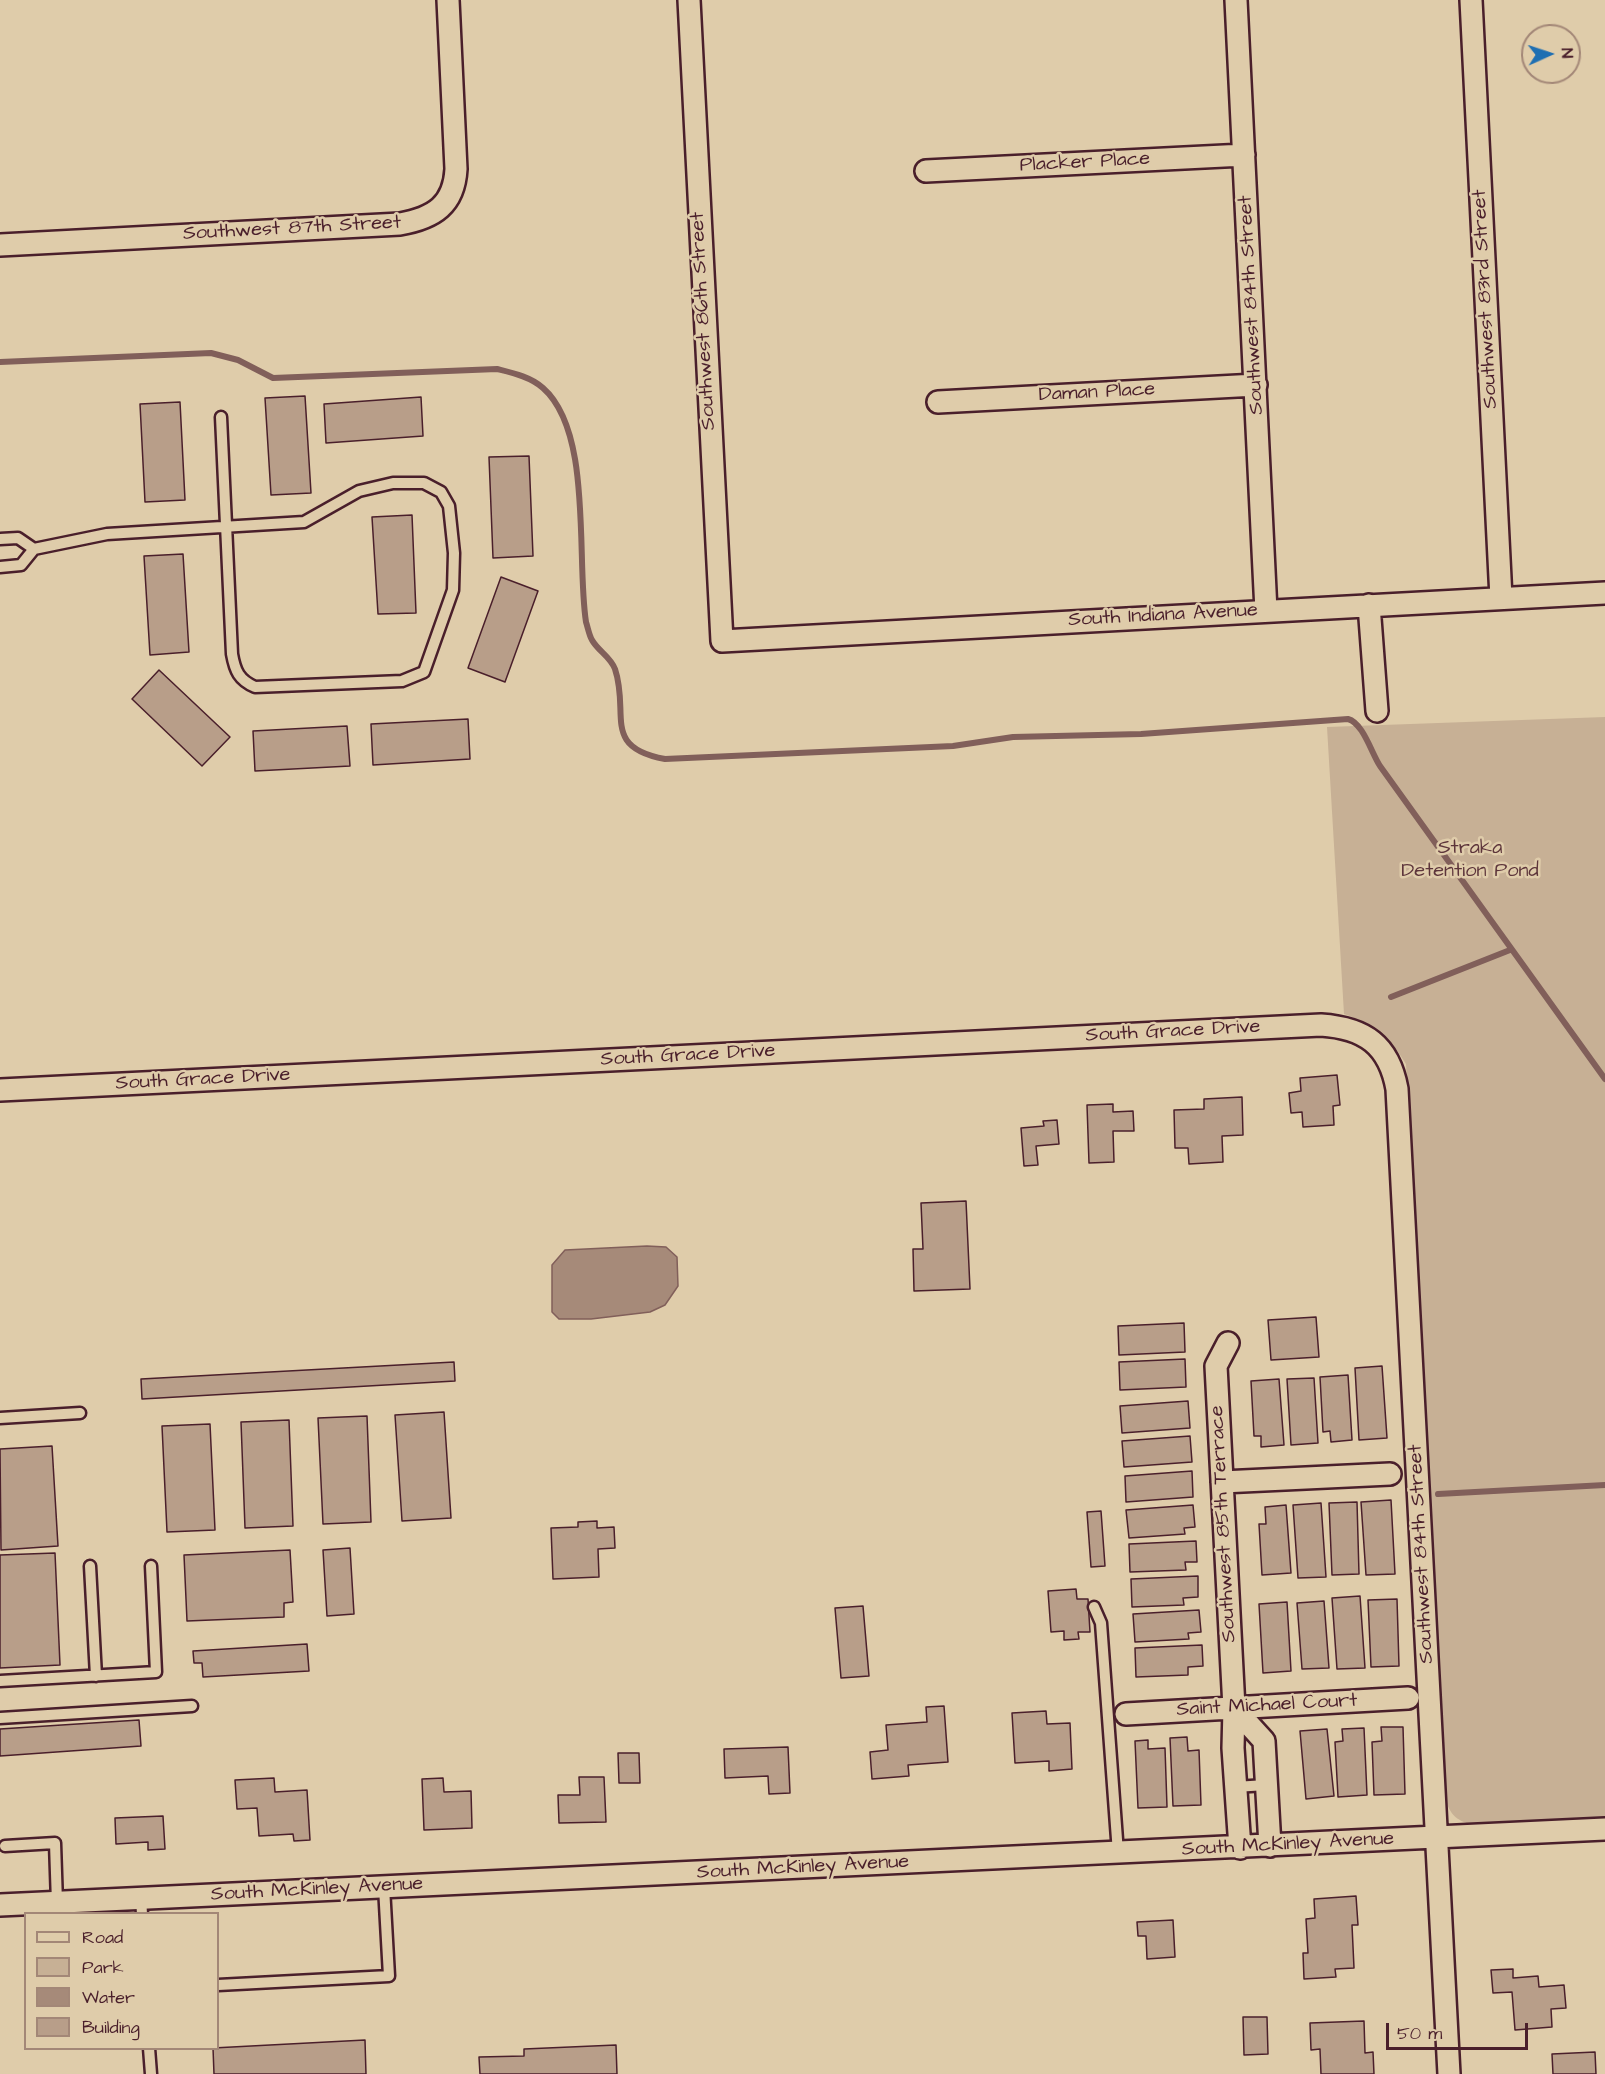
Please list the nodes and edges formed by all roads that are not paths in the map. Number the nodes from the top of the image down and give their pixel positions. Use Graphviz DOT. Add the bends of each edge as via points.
graph roads {
  1 [pos="448,0"];
  2 [pos="689,0"];
  3 [pos="1236,0"];
  4 [pos="1471,0"];
  5 [pos="1244,155"];
  6 [pos="926,171"];
  7 [pos="0,245"];
  8 [pos="1256,385"];
  9 [pos="938,402"];
  10 [pos="221,417"];
  11 [pos="227,527"];
  12 [pos="0,539"];
  13 [pos="34,549"];
  14 [pos="0,567"];
  15 [pos="1605,593"];
  16 [pos="1501,598"];
  17 [pos="1369,605"];
  18 [pos="1266,611"];
  19 [pos="722,641"];
  20 [pos="1377,711"];
  21 [pos="1372,1041"];
  22 [pos="0,1090"];
  23 [pos="1228,1343"];
  24 [pos="80,1413"];
  25 [pos="0,1418"];
  26 [pos="1390,1474"];
  27 [pos="1222,1482"];
  28 [pos="90,1566"];
  29 [pos="151,1566"];
  30 [pos="1094,1607"];
  31 [pos="96,1676"];
  32 [pos="0,1681"];
  33 [pos="1408,1698"];
  34 [pos="192,1706"];
  35 [pos="1234,1708"];
  36 [pos="1126,1714"];
  37 [pos="0,1718"];
  38 [pos="1266,1785"];
  39 [pos="1235,1787"];
  40 [pos="1605,1829"];
  41 [pos="1437,1837"];
  42 [pos="5,1845"];
  43 [pos="1270,1846"];
  44 [pos="1240,1848"];
  45 [pos="1118,1854"];
  46 [pos="384,1887"];
  47 [pos="57,1903"];
  48 [pos="0,1905"];
  49 [pos="141,1906"];
  50 [pos="219,1985"];
  51 [pos="149,2050"];
  52 [pos="151,2074"];
  53 [pos="1449,2074"];
  1 -- 7 [label="street, Southwest 87th Street" via="456,169 451,196 438,210 400,224"];
  2 -- 19 [label="street, Southwest 86th Street"];
  3 -- 5 [label="street, Southwest 84th Street"];
  4 -- 16 [label="street, Southwest 83rd Street"];
  5 -- 6 [label="street, Placker Place"];
  5 -- 8 [label="street, Southwest 84th Street"];
  8 -- 9 [label="street, Daman Place"];
  8 -- 18 [label="street, Southwest 84th Street"];
  10 -- 11 [label="lane"];
  11 -- 11 [label="lane" via="304,522 359,491 393,483 424,483 441,492 449,506 453,590 424,672 402,681 255,687 246,683 235,671 232,654"];
  11 -- 13 [label="lane" via="107,534"];
  12 -- 13 [label="lane" via="18,538"];
  13 -- 14 [label="lane" via="21,566"];
  15 -- 16 [label="street, South Indiana Avenue"];
  16 -- 17 [label="street, South Indiana Avenue"];
  17 -- 18 [label="street, South Indiana Avenue"];
  17 -- 20 [label="street"];
  18 -- 19 [label="street, South Indiana Avenue"];
  21 -- 22 [label="street, South Grace Drive" via="1346,1028 1322,1025"];
  21 -- 41 [label="street, Southwest 84th Street" via="1390,1061 1397,1089"];
  23 -- 27 [label="street, Southwest 85th Terrace" via="1216,1366"];
  24 -- 25 [label="lane"];
  26 -- 27 [label="street"];
  27 -- 35 [label="street, Southwest 85th Terrace"];
  28 -- 31 [label="lane"];
  29 -- 31 [label="lane" via="156,1672"];
  30 -- 45 [label="lane" via="1101,1623"];
  31 -- 32 [label="lane"];
  33 -- 35 [label="street, Saint Michael Court"];
  34 -- 37 [label="lane"];
  35 -- 36 [label="street, Saint Michael Court"];
  35 -- 38 [label="street" via="1264,1741"];
  35 -- 39 [label="street, Southwest 85th Terrace"];
  38 -- 39 [label="lane"];
  38 -- 43 [label="street"];
  39 -- 44 [label="street, Southwest 85th Terrace"];
  40 -- 41 [label="street, South McKinley Avenue"];
  41 -- 43 [label="street, South McKinley Avenue"];
  41 -- 53 [label="street, Southwest 84th Street"];
  42 -- 47 [label="lane" via="55,1843"];
  43 -- 44 [label="street, South McKinley Avenue"];
  44 -- 45 [label="street, South McKinley Avenue"];
  45 -- 46 [label="street, South McKinley Avenue"];
  46 -- 49 [label="street, South McKinley Avenue"];
  46 -- 50 [label="lane" via="389,1976"];
  47 -- 48 [label="street, South McKinley Avenue"];
  47 -- 49 [label="street, South McKinley Avenue"];
  51 -- 52 [label="lane"];
}
